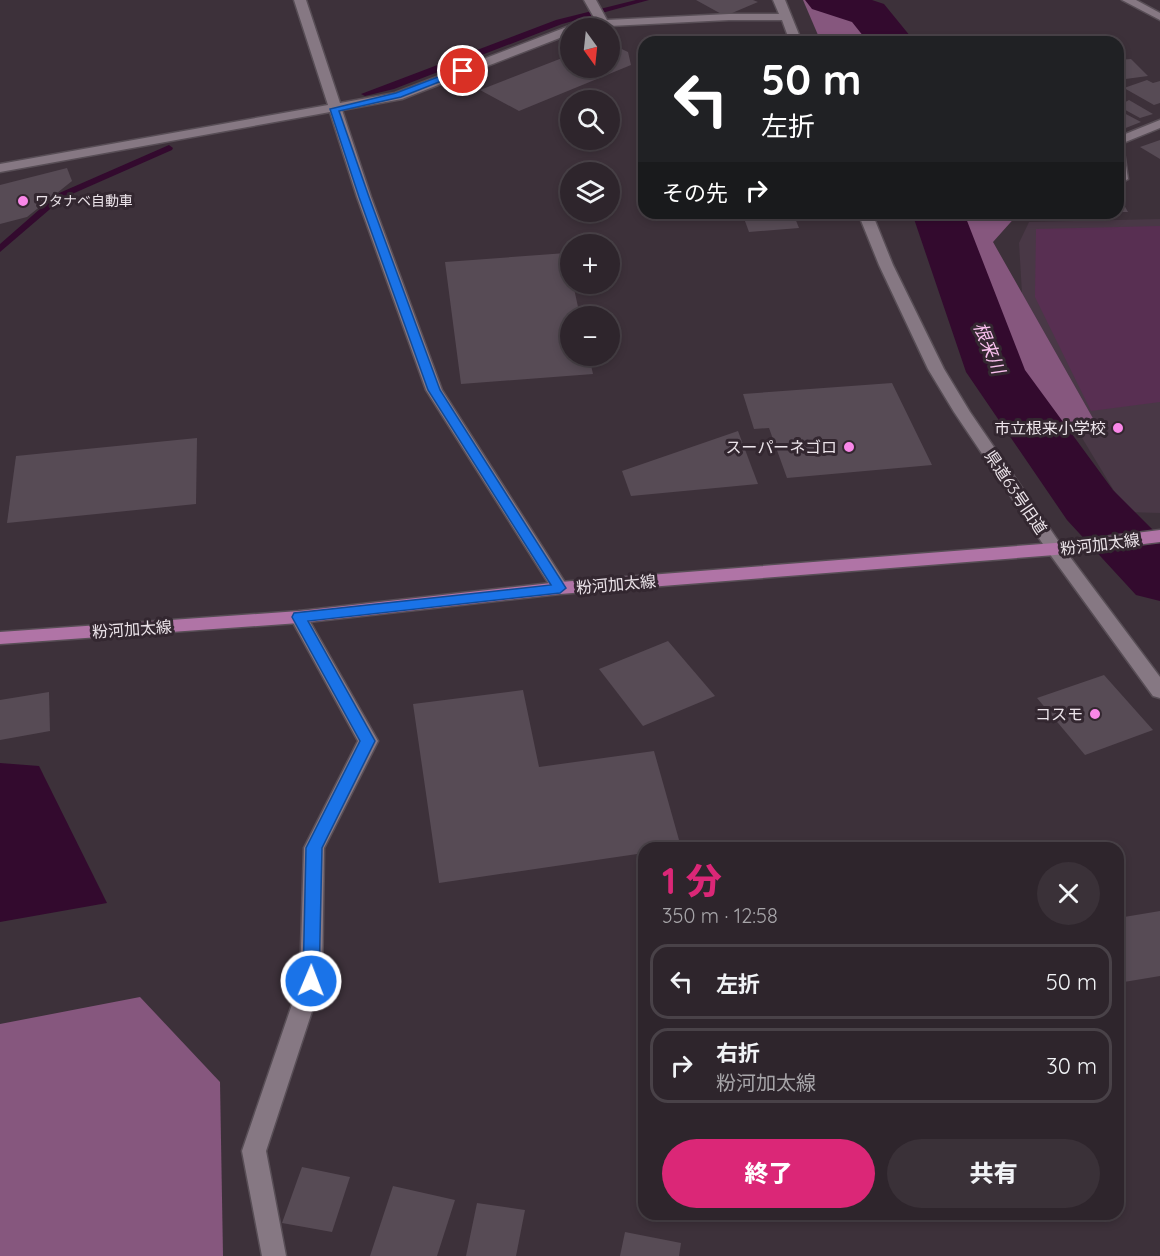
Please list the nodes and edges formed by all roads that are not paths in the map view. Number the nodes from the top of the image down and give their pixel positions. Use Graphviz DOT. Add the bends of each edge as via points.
graph roads {
  1 [pos="300,0"];
  2 [pos="1128,0"];
  3 [pos="780,2"];
  4 [pos="592,4"];
  5 [pos="786,17"];
  6 [pos="1160,17"];
  7 [pos="600,18"];
  8 [pos="620,21"];
  9 [pos="560,34"];
  10 [pos="794,36"];
  11 [pos="334,109"];
  12 [pos="1160,124"];
  13 [pos="1124,139"];
  14 [pos="0,168"];
  15 [pos="867,219"];
  16 [pos="1160,536"];
  17 [pos="1055,549"];
  18 [pos="560,588"];
  19 [pos="299,617"];
  20 [pos="0,638"];
  21 [pos="1160,691"];
  22 [pos="274,1256"];
  1 -- 11 [label="street"];
  2 -- 6 [label="street"];
  3 -- 5 [label="street"];
  4 -- 7 [label="street"];
  5 -- 8 [label="street"];
  5 -- 10 [label="street"];
  9 -- 11 [label="street" via="398,96"];
  11 -- 14 [label="street"];
  11 -- 18 [label="street" via="434,390"];
  12 -- 13 [label="street"];
  15 -- 17 [label="street, 県道63号旧道" via="936,369"];
  16 -- 17 [label="main road, 粉河加太線"];
  17 -- 18 [label="main road, 粉河加太線"];
  17 -- 21 [label="street, 県道63号旧道"];
  18 -- 19 [label="main road, 粉河加太線"];
  19 -- 20 [label="main road, 粉河加太線"];
  19 -- 22 [label="street" via="368,741 314,848 311,981 254,1151"];
}
